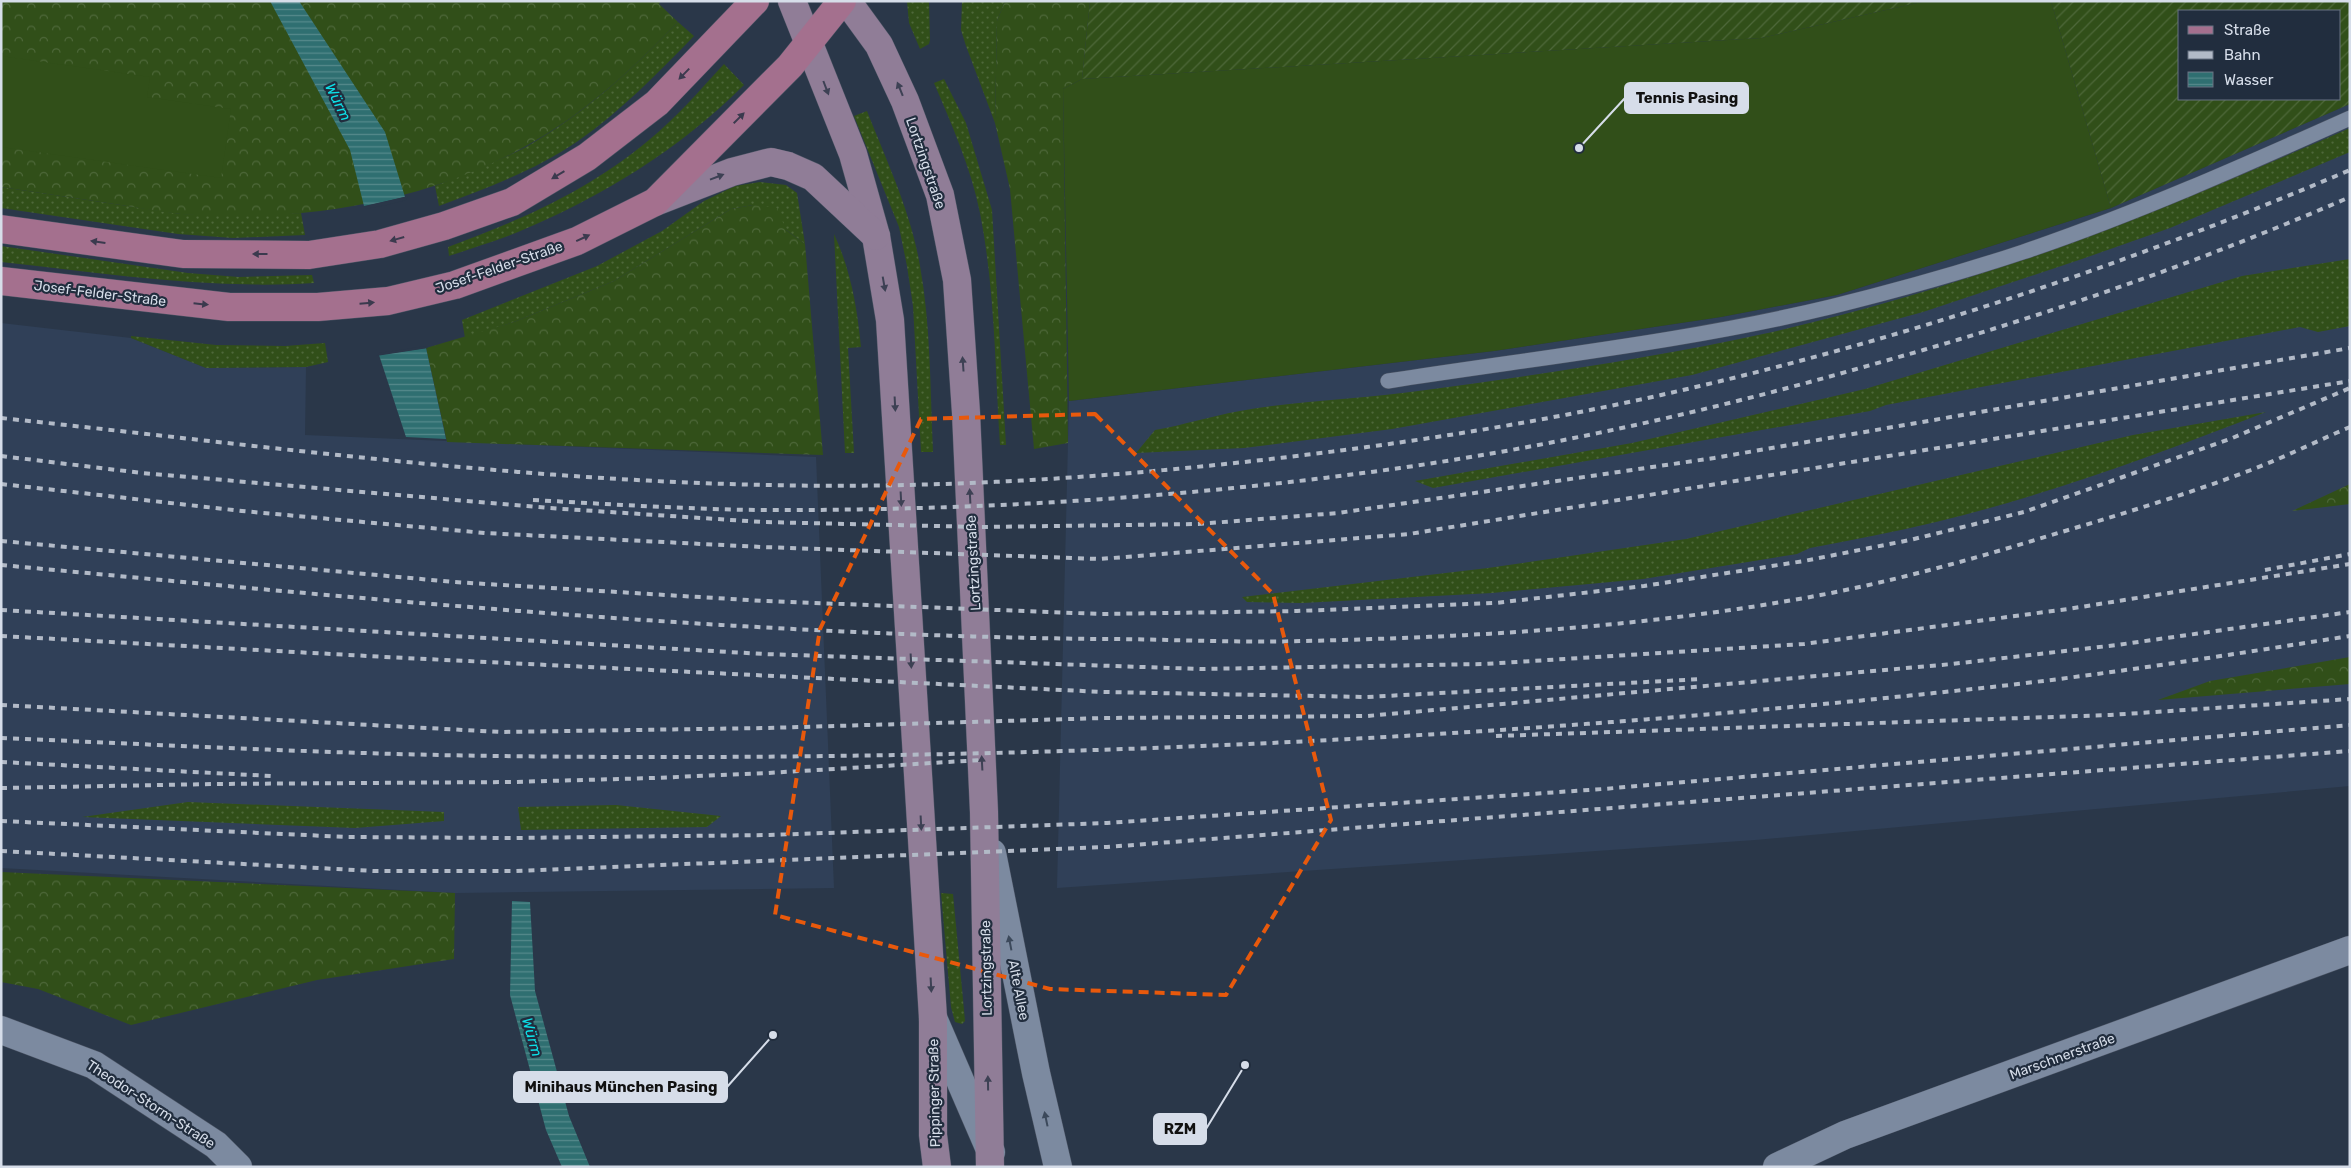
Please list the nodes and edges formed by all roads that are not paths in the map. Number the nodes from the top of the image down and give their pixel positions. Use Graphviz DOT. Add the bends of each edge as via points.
graph roads {
  1 [pos="755,1"];
  2 [pos="792,1"];
  3 [pos="842,1"];
  4 [pos="847,1"];
  5 [pos="809,42"];
  6 [pos="2350,118"];
  7 [pos="655,202"];
  8 [pos="1,229"];
  9 [pos="876,236"];
  10 [pos="1,281"];
  11 [pos="1388,380"];
  12 [pos="984,812"];
  13 [pos="2350,950"];
  14 [pos="933,1018"];
  15 [pos="1,1030"];
  16 [pos="992,1161"];
  17 [pos="238,1167"];
  18 [pos="937,1167"];
  19 [pos="1058,1167"];
  20 [pos="1778,1167"];
  1 -- 8 [label="main road, one-way" via="657,103 587,157 512,202 444,226 380,244 308,255 183,254"];
  2 -- 5 [label="main road"];
  3 -- 5 [label="main road, Josef-Felder-Straße"];
  12 -- 4 [label="main road, Lortzingstraße, one-way" via="957,280 940,195 905,101 879,45"];
  7 -- 5 [label="main road, Josef-Felder-Straße, one-way" via="767,91"];
  5 -- 9 [label="main road, one-way" via="853,154"];
  6 -- 11 [label="lane" via="2114,219 1931,280 1724,330"];
  7 -- 9 [label="main road, one-way" via="732,172 771,162 813,177"];
  10 -- 7 [label="main road, Josef-Felder-Straße, one-way" via="229,307 318,307 388,301 455,285 578,240"];
  9 -- 14 [label="main road, one-way" via="890,320"];
  16 -- 12 [label="main road, Lortzingstraße, one-way"];
  19 -- 12 [label="street, Alte Allee, one-way"];
  13 -- 20 [label="street, Marschnerstraße" via="1845,1136"];
  14 -- 16 [label="street"];
  14 -- 18 [label="main road, Pippinger Straße" via="933,1135"];
  15 -- 17 [label="street, Theodor-Storm-Straße" via="94,1064 216,1145"];
}
